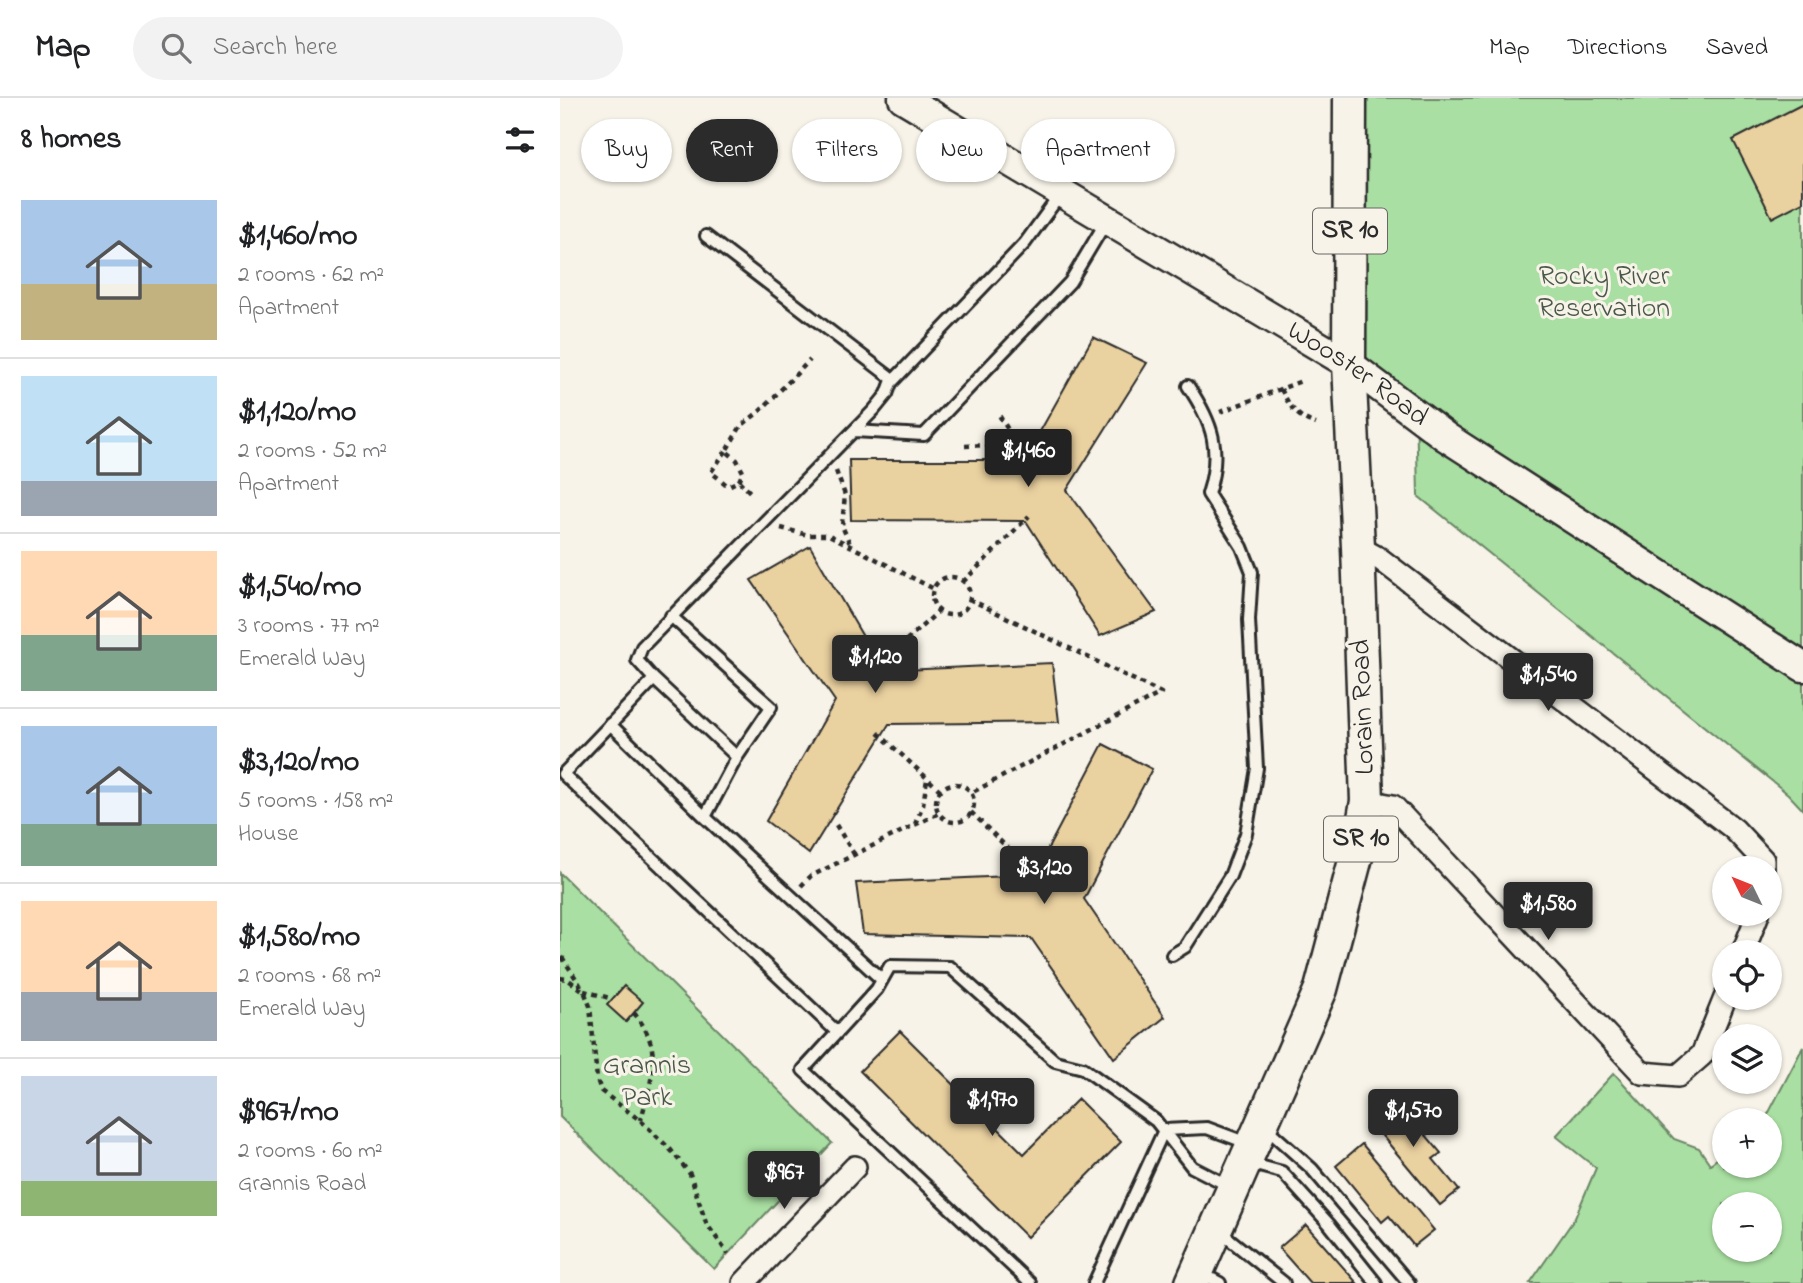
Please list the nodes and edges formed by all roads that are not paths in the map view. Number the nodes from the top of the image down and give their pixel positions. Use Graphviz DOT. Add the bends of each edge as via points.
graph roads {
  1 [pos="903,98"];
  2 [pos="1350,98"];
  3 [pos="1062,193"];
  4 [pos="1107,220"];
  5 [pos="706,236"];
  6 [pos="1349,364"];
  7 [pos="894,380"];
  8 [pos="1188,386"];
  9 [pos="854,432"];
  10 [pos="1358,547"];
  11 [pos="671,616"];
  12 [pos="1803,667"];
  13 [pos="654,679"];
  14 [pos="610,724"];
  15 [pos="737,757"];
  16 [pos="1367,801"];
  17 [pos="705,817"];
  18 [pos="1759,856"];
  19 [pos="1172,955"];
  20 [pos="882,980"];
  21 [pos="1720,1010"];
  22 [pos="837,1032"];
  23 [pos="1164,1130"];
  24 [pos="1248,1155"];
  25 [pos="855,1167"];
  26 [pos="1216,1228"];
  27 [pos="1203,1279"];
  28 [pos="1402,1281"];
  29 [pos="744,1283"];
  30 [pos="1030,1283"];
  31 [pos="1094,1283"];
  32 [pos="1284,1283"];
  33 [pos="1376,1283"];
  1 -- 3 [label="street, Wooster Road"];
  2 -- 6 [label="main road, Lorain Road / SR 10"];
  3 -- 4 [label="street, Wooster Road"];
  3 -- 7 [label="lane" via="1025,243"];
  4 -- 6 [label="street, Wooster Road"];
  4 -- 9 [label="lane" via="1070,282 924,435"];
  5 -- 7 [label="lane"];
  6 -- 10 [label="main road, Lorain Road / SR 10"];
  6 -- 12 [label="street, Wooster Road" via="1446,437"];
  7 -- 9 [label="lane"];
  8 -- 19 [label="lane" via="1213,435 1216,455 1208,494 1242,547 1252,572 1249,620 1257,768 1247,834 1230,876 1185,947"];
  9 -- 11 [label="lane"];
  10 -- 16 [label="main road, Lorain Road / SR 10"];
  10 -- 18 [label="street" via="1380,559 1734,829"];
  11 -- 13 [label="lane" via="642,647 637,660"];
  11 -- 15 [label="lane" via="771,707"];
  13 -- 14 [label="lane"];
  13 -- 15 [label="lane"];
  14 -- 17 [label="lane"];
  14 -- 22 [label="lane" via="563,774"];
  15 -- 17 [label="lane"];
  16 -- 21 [label="street" via="1393,806 1642,1073 1678,1076 1702,1055"];
  16 -- 24 [label="main road, Lorain Road / SR 10" via="1321,989"];
  17 -- 20 [label="lane"];
  20 -- 22 [label="lane"];
  20 -- 23 [label="lane" via="890,966 950,967 1055,1061 1083,1068"];
  22 -- 30 [label="lane" via="803,1070"];
  23 -- 24 [label="lane" via="1208,1128"];
  23 -- 24 [label="lane" via="1192,1167"];
  23 -- 31 [label="lane"];
  24 -- 26 [label="main road, Lorain Road / SR 10"];
  24 -- 28 [label="lane" via="1312,1169"];
  24 -- 33 [label="lane" via="1282,1172"];
  25 -- 29 [label="street"];
  26 -- 27 [label="main road, Lorain Road / SR 10"];
  26 -- 32 [label="lane"];
}
